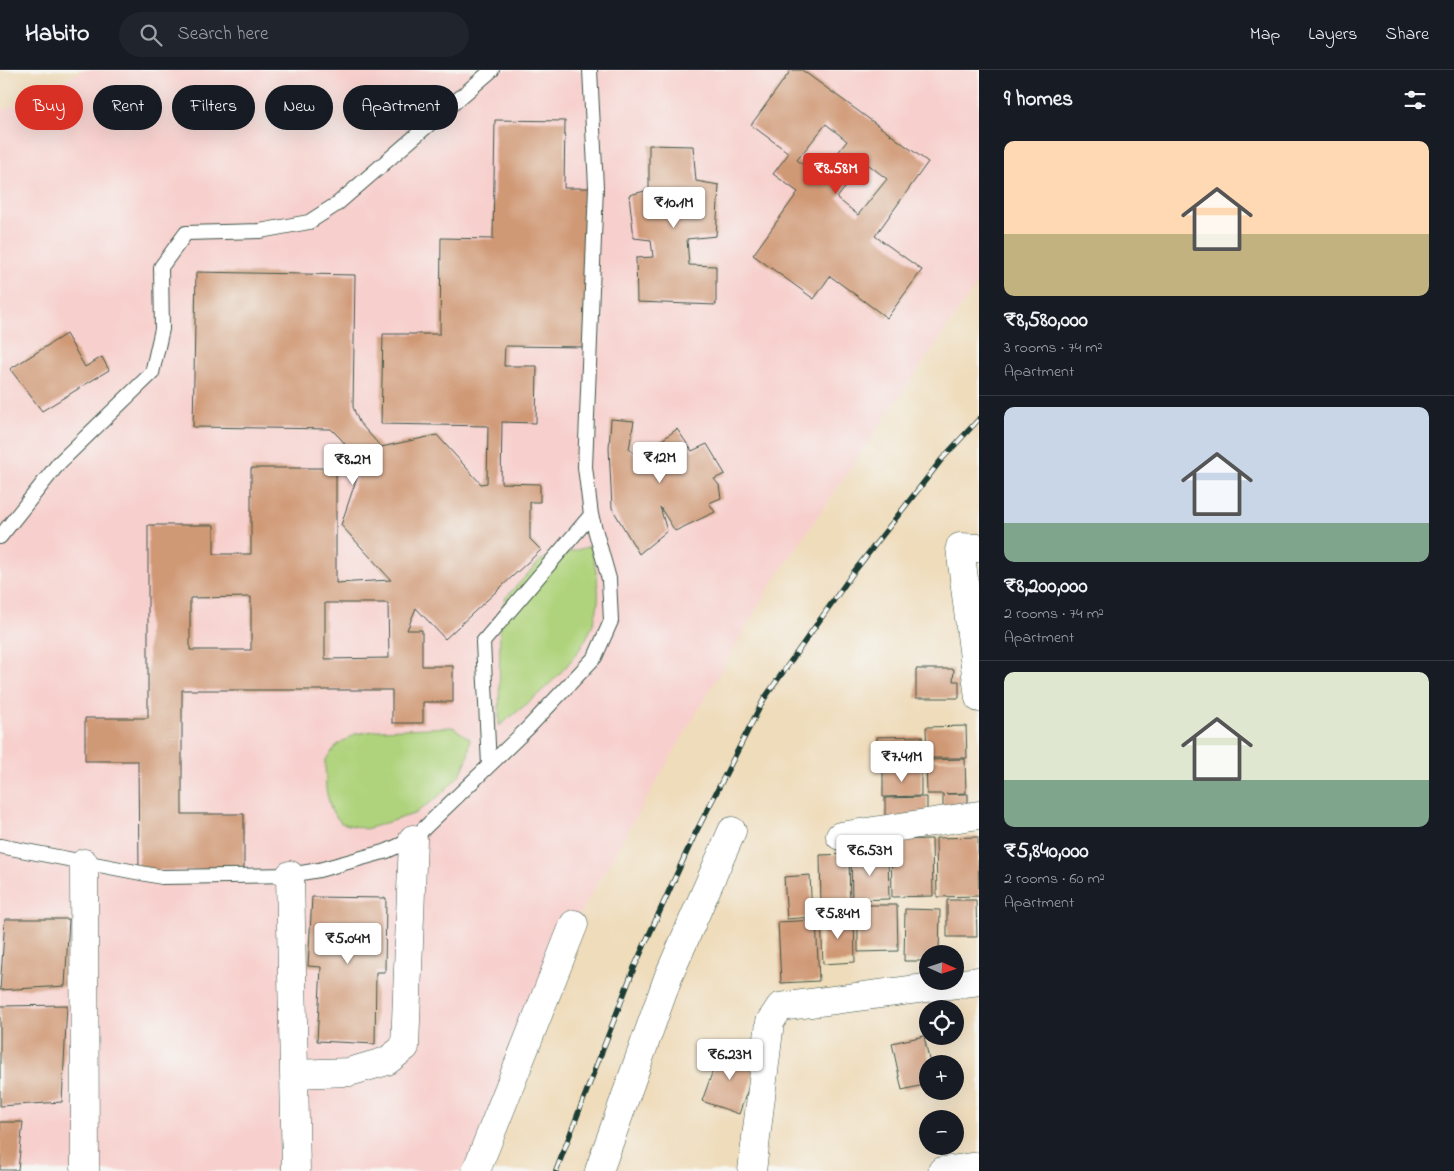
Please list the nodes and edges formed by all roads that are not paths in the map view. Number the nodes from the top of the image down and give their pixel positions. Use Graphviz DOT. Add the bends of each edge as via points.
graph roads {
  1 [pos="492,70"];
  2 [pos="590,70"];
  3 [pos="591,515"];
  4 [pos="0,537"];
  5 [pos="979,548"];
  6 [pos="979,698"];
  7 [pos="489,765"];
  8 [pos="979,815"];
  9 [pos="732,831"];
  10 [pos="840,836"];
  11 [pos="414,838"];
  12 [pos="0,846"];
  13 [pos="84,863"];
  14 [pos="290,875"];
  15 [pos="574,924"];
  16 [pos="979,981"];
  17 [pos="294,1074"];
  18 [pos="979,1166"];
  19 [pos="85,1171"];
  20 [pos="296,1171"];
  21 [pos="476,1171"];
  22 [pos="599,1171"];
  23 [pos="752,1171"];
  24 [pos="942,1171"];
  1 -- 4 [label="lane" via="337,204 309,222 260,231 186,233 161,267 162,329 152,374 60,462"];
  2 -- 3 [label="lane" via="596,187 585,467"];
  3 -- 7 [label="lane" via="483,642"];
  3 -- 7 [label="lane" via="610,579 611,621 594,656"];
  5 -- 6 [label="street" via="960,547"];
  7 -- 11 [label="lane"];
  8 -- 10 [label="street"];
  9 -- 22 [label="street" via="669,975"];
  11 -- 14 [label="lane" via="387,851"];
  11 -- 17 [label="street" via="405,1047 387,1061 349,1072"];
  12 -- 13 [label="lane"];
  13 -- 14 [label="lane" via="162,877"];
  13 -- 19 [label="street"];
  14 -- 17 [label="street"];
  15 -- 21 [label="street"];
  16 -- 23 [label="street" via="780,1007 770,1022"];
  17 -- 20 [label="street"];
  18 -- 24 [label="street"];
}
